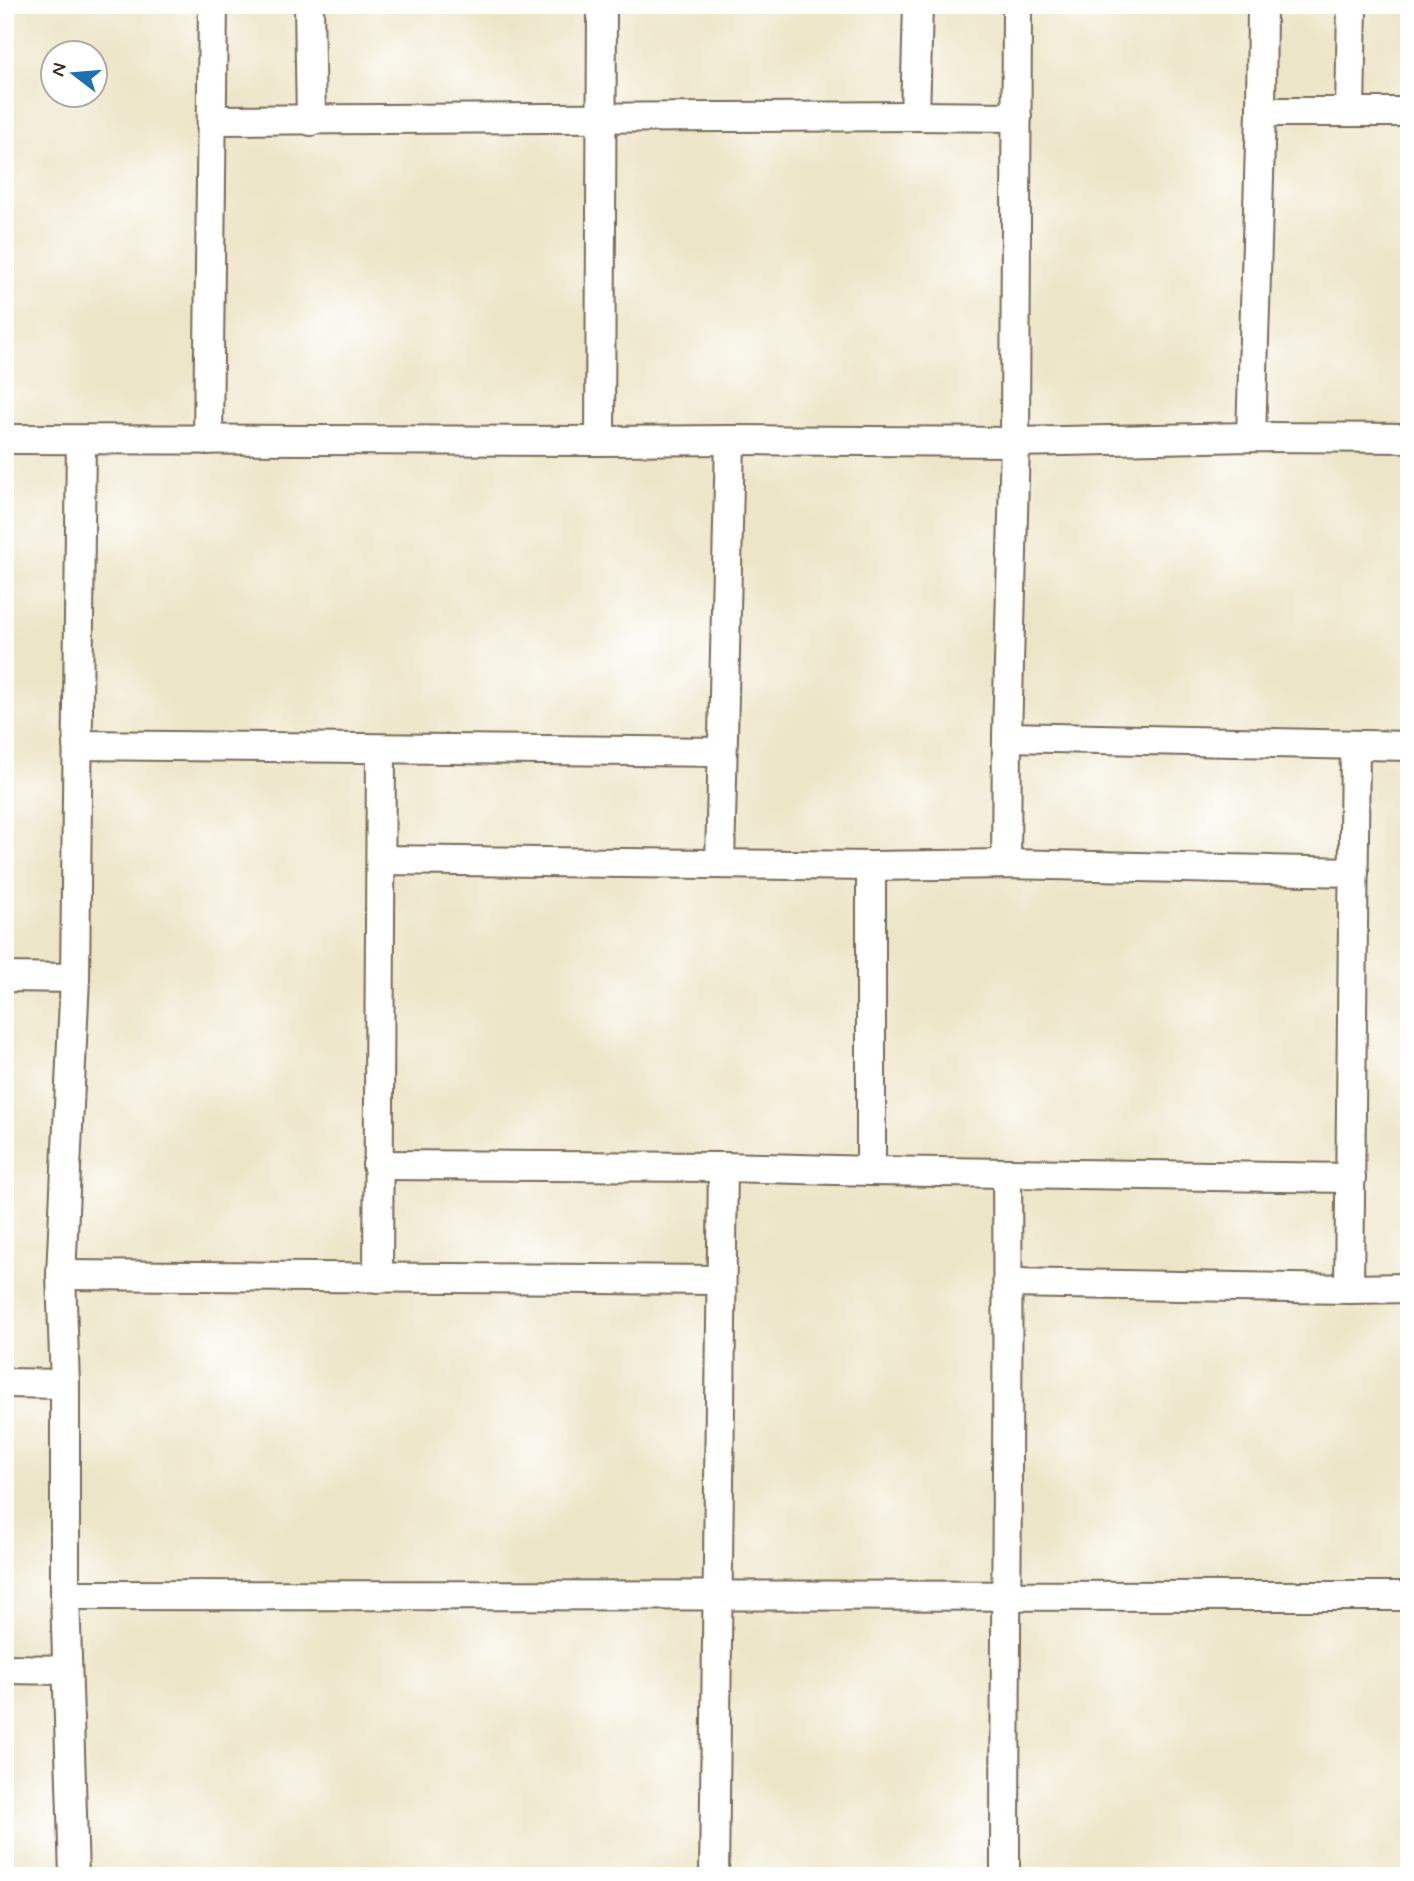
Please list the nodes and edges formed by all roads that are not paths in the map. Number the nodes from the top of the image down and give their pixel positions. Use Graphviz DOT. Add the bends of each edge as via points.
graph roads {
  1 [pos="213,5"];
  2 [pos="309,5"];
  3 [pos="602,5"];
  4 [pos="918,5"];
  5 [pos="1017,5"];
  6 [pos="1262,5"];
  7 [pos="1352,5"];
  8 [pos="1261,112"];
  9 [pos="1350,112"];
  10 [pos="1409,112"];
  11 [pos="915,117"];
  12 [pos="1017,117"];
  13 [pos="601,119"];
  14 [pos="212,120"];
  15 [pos="311,121"];
  16 [pos="1251,437"];
  17 [pos="5,439"];
  18 [pos="208,439"];
  19 [pos="1409,439"];
  20 [pos="81,440"];
  21 [pos="730,440"];
  22 [pos="600,441"];
  23 [pos="1015,442"];
  24 [pos="1007,737"];
  25 [pos="77,745"];
  26 [pos="1356,745"];
  27 [pos="1409,746"];
  28 [pos="381,748"];
  29 [pos="722,752"];
  30 [pos="381,860"];
  31 [pos="720,864"];
  32 [pos="1006,864"];
  33 [pos="871,866"];
  34 [pos="1354,872"];
  35 [pos="5,977"];
  36 [pos="75,978"];
  37 [pos="377,1165"];
  38 [pos="723,1167"];
  39 [pos="870,1171"];
  40 [pos="1007,1173"];
  41 [pos="1351,1178"];
  42 [pos="61,1275"];
  43 [pos="378,1278"];
  44 [pos="721,1280"];
  45 [pos="1008,1283"];
  46 [pos="1409,1288"];
  47 [pos="1349,1289"];
  48 [pos="5,1383"];
  49 [pos="65,1384"];
  50 [pos="719,1594"];
  51 [pos="65,1595"];
  52 [pos="1005,1595"];
  53 [pos="1409,1596"];
  54 [pos="5,1670"];
  55 [pos="66,1670"];
  56 [pos="74,1876"];
  57 [pos="714,1876"];
  58 [pos="1005,1876"];
  1 -- 14 [label="street"];
  2 -- 15 [label="street"];
  3 -- 13 [label="street"];
  4 -- 11 [label="street"];
  5 -- 12 [label="street"];
  6 -- 8 [label="street"];
  7 -- 9 [label="street"];
  8 -- 9 [label="street"];
  8 -- 16 [label="street"];
  9 -- 10 [label="street"];
  11 -- 12 [label="street"];
  11 -- 13 [label="street"];
  12 -- 23 [label="street"];
  13 -- 15 [label="street"];
  13 -- 22 [label="street"];
  14 -- 15 [label="street"];
  14 -- 18 [label="street"];
  16 -- 19 [label="street"];
  16 -- 23 [label="street"];
  17 -- 20 [label="street"];
  18 -- 20 [label="street"];
  18 -- 22 [label="street"];
  20 -- 25 [label="street"];
  21 -- 22 [label="street"];
  21 -- 23 [label="street"];
  21 -- 29 [label="street"];
  23 -- 24 [label="street"];
  24 -- 26 [label="street"];
  24 -- 32 [label="street"];
  25 -- 28 [label="street"];
  25 -- 36 [label="street"];
  26 -- 27 [label="street"];
  26 -- 34 [label="street"];
  28 -- 29 [label="street"];
  28 -- 30 [label="street"];
  29 -- 31 [label="street"];
  30 -- 31 [label="street"];
  30 -- 37 [label="street"];
  31 -- 33 [label="street"];
  32 -- 33 [label="street"];
  32 -- 34 [label="street"];
  33 -- 39 [label="street"];
  34 -- 41 [label="street"];
  35 -- 36 [label="street"];
  36 -- 42 [label="street"];
  37 -- 38 [label="street"];
  37 -- 43 [label="street"];
  38 -- 39 [label="street"];
  38 -- 44 [label="street"];
  39 -- 40 [label="street"];
  40 -- 41 [label="street"];
  40 -- 45 [label="street"];
  41 -- 47 [label="street"];
  42 -- 43 [label="street"];
  42 -- 49 [label="street"];
  43 -- 44 [label="street"];
  44 -- 50 [label="street"];
  45 -- 47 [label="street"];
  45 -- 52 [label="street"];
  46 -- 47 [label="street"];
  48 -- 49 [label="street"];
  49 -- 51 [label="street"];
  50 -- 51 [label="street"];
  50 -- 52 [label="street"];
  50 -- 57 [label="street"];
  51 -- 55 [label="street"];
  52 -- 53 [label="street"];
  52 -- 58 [label="street"];
  54 -- 55 [label="street"];
  55 -- 56 [label="street"];
}
